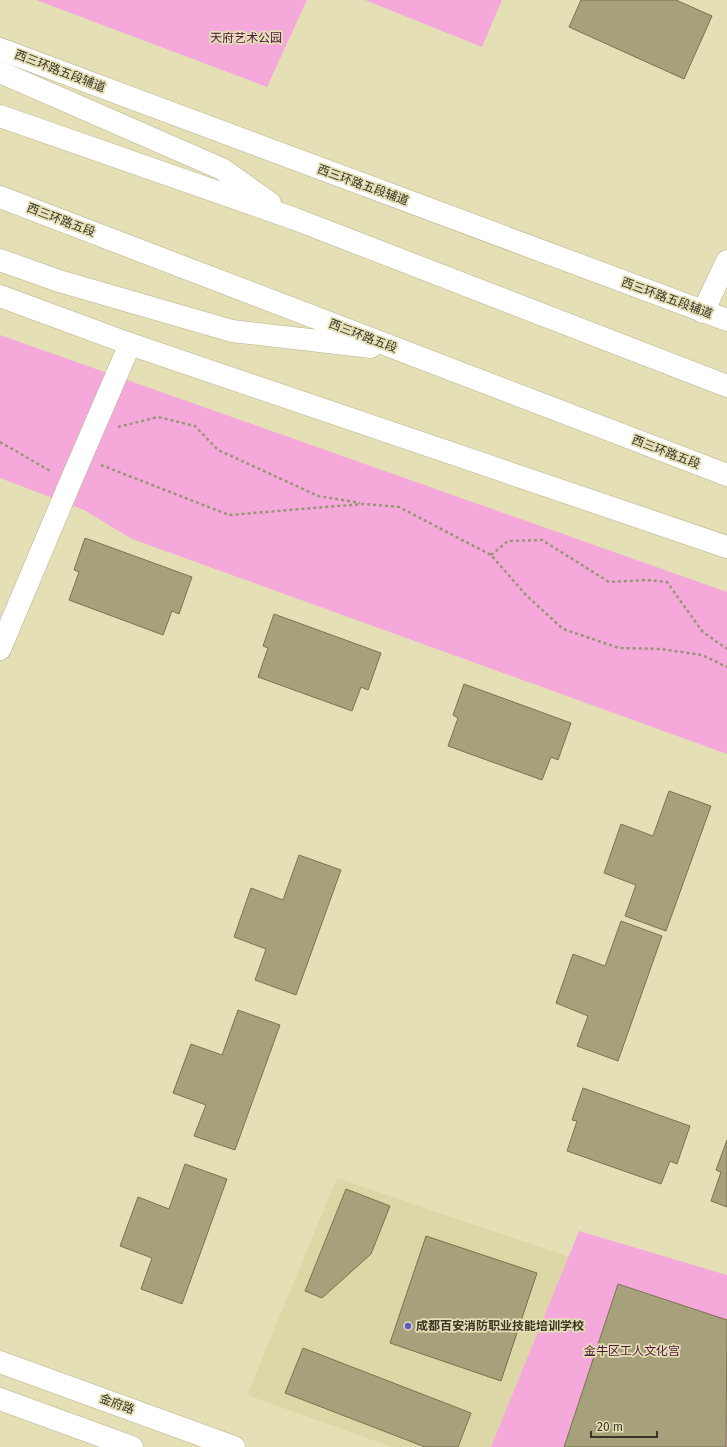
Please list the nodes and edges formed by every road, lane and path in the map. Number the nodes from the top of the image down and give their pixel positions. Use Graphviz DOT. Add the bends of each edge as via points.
graph roads {
  1 [pos="0,48"];
  2 [pos="0,72"];
  3 [pos="0,116"];
  4 [pos="0,197"];
  5 [pos="295,219"];
  6 [pos="0,260"];
  7 [pos="727,261"];
  8 [pos="0,296"];
  9 [pos="703,312"];
  10 [pos="727,320"];
  11 [pos="130,344"];
  12 [pos="402,351"];
  13 [pos="727,386"];
  14 [pos="98,418"];
  15 [pos="0,442"];
  16 [pos="81,457"];
  17 [pos="727,475"];
  18 [pos="70,482"];
  19 [pos="363,504"];
  20 [pos="727,548"];
  21 [pos="491,555"];
  22 [pos="0,649"];
  23 [pos="727,649"];
  24 [pos="727,666"];
  25 [pos="0,1362"];
  26 [pos="0,1399"];
  27 [pos="132,1447"];
  28 [pos="234,1447"];
  1 -- 9 [label="main road, 西三环路五段辅道"];
  2 -- 5 [label="main road" via="222,169"];
  3 -- 5 [label="main road"];
  4 -- 12 [label="main road, 西三环路五段"];
  5 -- 13 [label="main road"];
  6 -- 12 [label="main road" via="59,281 232,331"];
  7 -- 9 [label="main road"];
  8 -- 11 [label="main road"];
  9 -- 10 [label="main road, 西三环路五段辅道"];
  11 -- 14 [label="main road"];
  11 -- 20 [label="main road"];
  12 -- 17 [label="main road, 西三环路五段"];
  14 -- 16 [label="main road"];
  14 -- 19 [label="path" via="116,428 158,417 195,426 218,450 318,496"];
  15 -- 18 [label="path"];
  16 -- 18 [label="main road"];
  16 -- 19 [label="path" via="229,515"];
  18 -- 22 [label="main road"];
  19 -- 21 [label="path" via="399,507"];
  21 -- 23 [label="path" via="508,541 542,540 609,582 667,582 702,631"];
  21 -- 24 [label="path" via="526,595 562,629 619,648 661,648 702,655"];
  25 -- 28 [label="main road, 金府路"];
  26 -- 27 [label="main road"];
}
